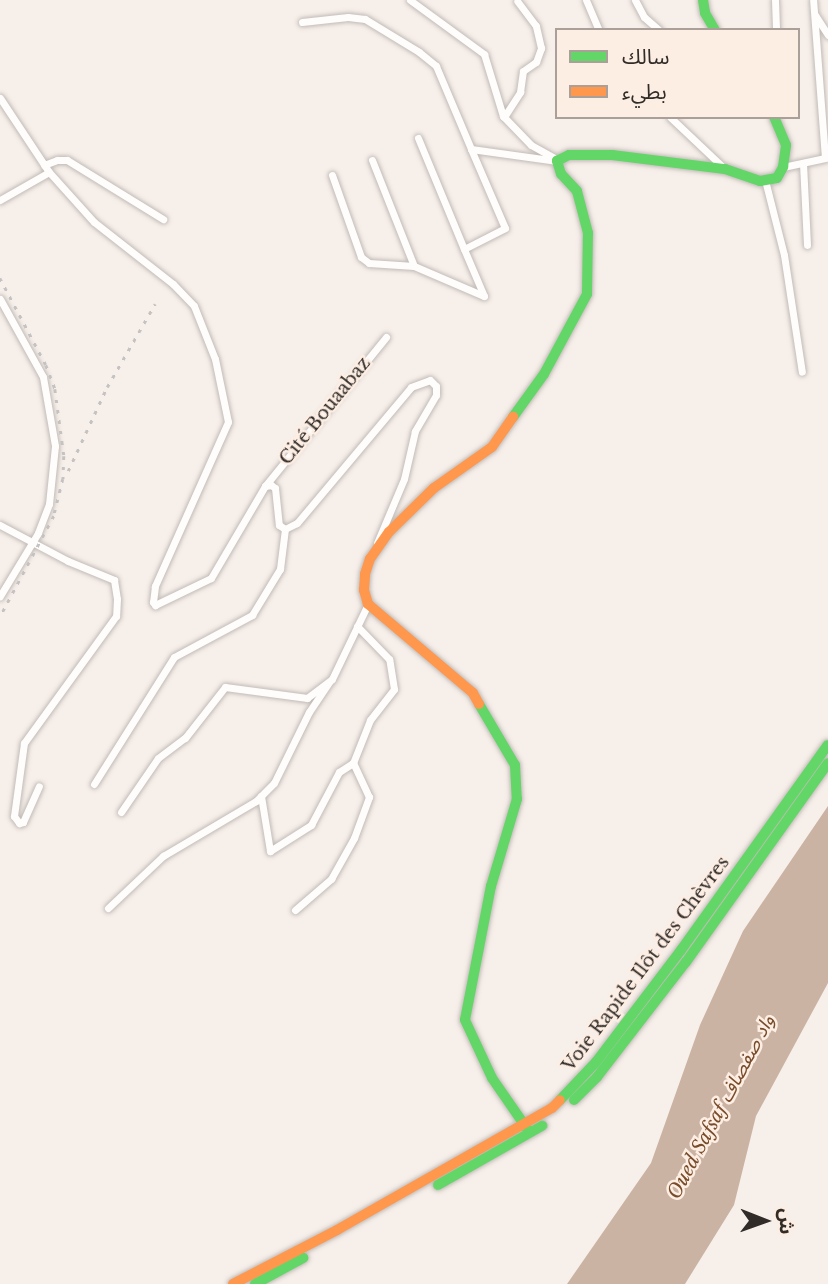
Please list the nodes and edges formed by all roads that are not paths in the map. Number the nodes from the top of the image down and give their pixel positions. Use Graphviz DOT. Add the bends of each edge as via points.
graph roads {
  1 [pos="410,0"];
  2 [pos="586,0"];
  3 [pos="635,0"];
  4 [pos="703,0"];
  5 [pos="775,0"];
  6 [pos="813,0"];
  7 [pos="517,1"];
  8 [pos="814,14"];
  9 [pos="302,22"];
  10 [pos="597,28"];
  11 [pos="657,28"];
  12 [pos="714,28"];
  13 [pos="776,28"];
  14 [pos="828,35"];
  15 [pos="0,98"];
  16 [pos="504,117"];
  17 [pos="672,119"];
  18 [pos="775,119"];
  19 [pos="418,138"];
  20 [pos="471,149"];
  21 [pos="372,160"];
  22 [pos="557,160"];
  23 [pos="803,163"];
  24 [pos="783,167"];
  25 [pos="47,169"];
  26 [pos="725,169"];
  27 [pos="332,176"];
  28 [pos="765,180"];
  29 [pos="0,200"];
  30 [pos="163,219"];
  31 [pos="807,245"];
  32 [pos="464,249"];
  33 [pos="414,266"];
  34 [pos="0,299"];
  35 [pos="386,337"];
  36 [pos="802,372"];
  37 [pos="265,486"];
  38 [pos="0,525"];
  39 [pos="285,529"];
  40 [pos="32,542"];
  41 [pos="370,559"];
  42 [pos="0,596"];
  43 [pos="368,604"];
  44 [pos="357,626"];
  45 [pos="332,679"];
  46 [pos="828,745"];
  47 [pos="353,763"];
  48 [pos="828,763"];
  49 [pos="94,784"];
  50 [pos="39,786"];
  51 [pos="261,796"];
  52 [pos="121,812"];
  53 [pos="108,908"];
  54 [pos="295,910"];
  55 [pos="527,1129"];
  56 [pos="233,1284"];
  57 [pos="255,1284"];
  1 -- 16 [label="street" via="484,54"];
  2 -- 10 [label="street"];
  3 -- 11 [label="street"];
  4 -- 12 [label="main road"];
  5 -- 13 [label="street"];
  6 -- 8 [label="street"];
  7 -- 16 [label="street" via="536,26 541,48 536,62 523,71 520,92"];
  8 -- 14 [label="street"];
  8 -- 23 [label="street" via="825,158"];
  9 -- 20 [label="street" via="365,19 419,52 436,66"];
  15 -- 25 [label="street"];
  16 -- 22 [label="street" via="531,145"];
  17 -- 26 [label="street"];
  18 -- 24 [label="main road" via="786,145"];
  19 -- 32 [label="street"];
  20 -- 22 [label="street"];
  20 -- 32 [label="street" via="505,228"];
  21 -- 33 [label="street"];
  22 -- 26 [label="main road" via="569,155 612,155"];
  22 -- 41 [label="main road" via="561,174 578,191 588,233 587,294 544,374 492,446 434,488 389,532"];
  23 -- 24 [label="street"];
  23 -- 31 [label="street"];
  24 -- 28 [label="main road" via="776,177"];
  25 -- 29 [label="street"];
  25 -- 30 [label="street" via="57,160 68,160"];
  25 -- 37 [label="street, Cité Bouaabaz" via="94,222 194,306 227,404 228,422 155,586 155,605 211,578"];
  26 -- 28 [label="main road"];
  27 -- 33 [label="street" via="361,257 369,263"];
  28 -- 36 [label="street" via="784,255"];
  32 -- 33 [label="street" via="484,296"];
  34 -- 40 [label="street" via="37,365 53,424 50,504"];
  35 -- 37 [label="street, Cité Bouaabaz"];
  37 -- 39 [label="street" via="274,486 279,525"];
  38 -- 40 [label="street"];
  39 -- 41 [label="street" via="297,523 411,387 430,380 436,395 415,431 404,479"];
  39 -- 49 [label="street" via="280,569 252,615 174,657"];
  40 -- 42 [label="street"];
  40 -- 50 [label="street" via="114,580 117,599 116,616 24,743 14,816 19,823"];
  41 -- 43 [label="main road" via="364,590"];
  43 -- 44 [label="street"];
  43 -- 55 [label="main road" via="473,693 515,765 517,799 491,886 465,1020 492,1078"];
  44 -- 45 [label="street"];
  44 -- 47 [label="street" via="389,659 394,689 370,720"];
  45 -- 51 [label="street" via="309,712 274,783"];
  45 -- 52 [label="street" via="307,698 225,687 185,738 158,758"];
  46 -- 55 [label="main road, Voie Rapide Ilôt des Chèvres" via="735,878 596,1062"];
  47 -- 51 [label="street" via="339,772 311,825 270,851"];
  47 -- 54 [label="street" via="369,797 354,838 331,879"];
  48 -- 55 [label="main road, Voie Rapide Ilôt des Chèvres" via="686,962 597,1077 564,1110"];
  51 -- 53 [label="street" via="163,856"];
  55 -- 56 [label="main road, Voie Rapide Ilôt des Chèvres"];
  55 -- 57 [label="main road, Voie Rapide Ilôt des Chèvres"];
}
